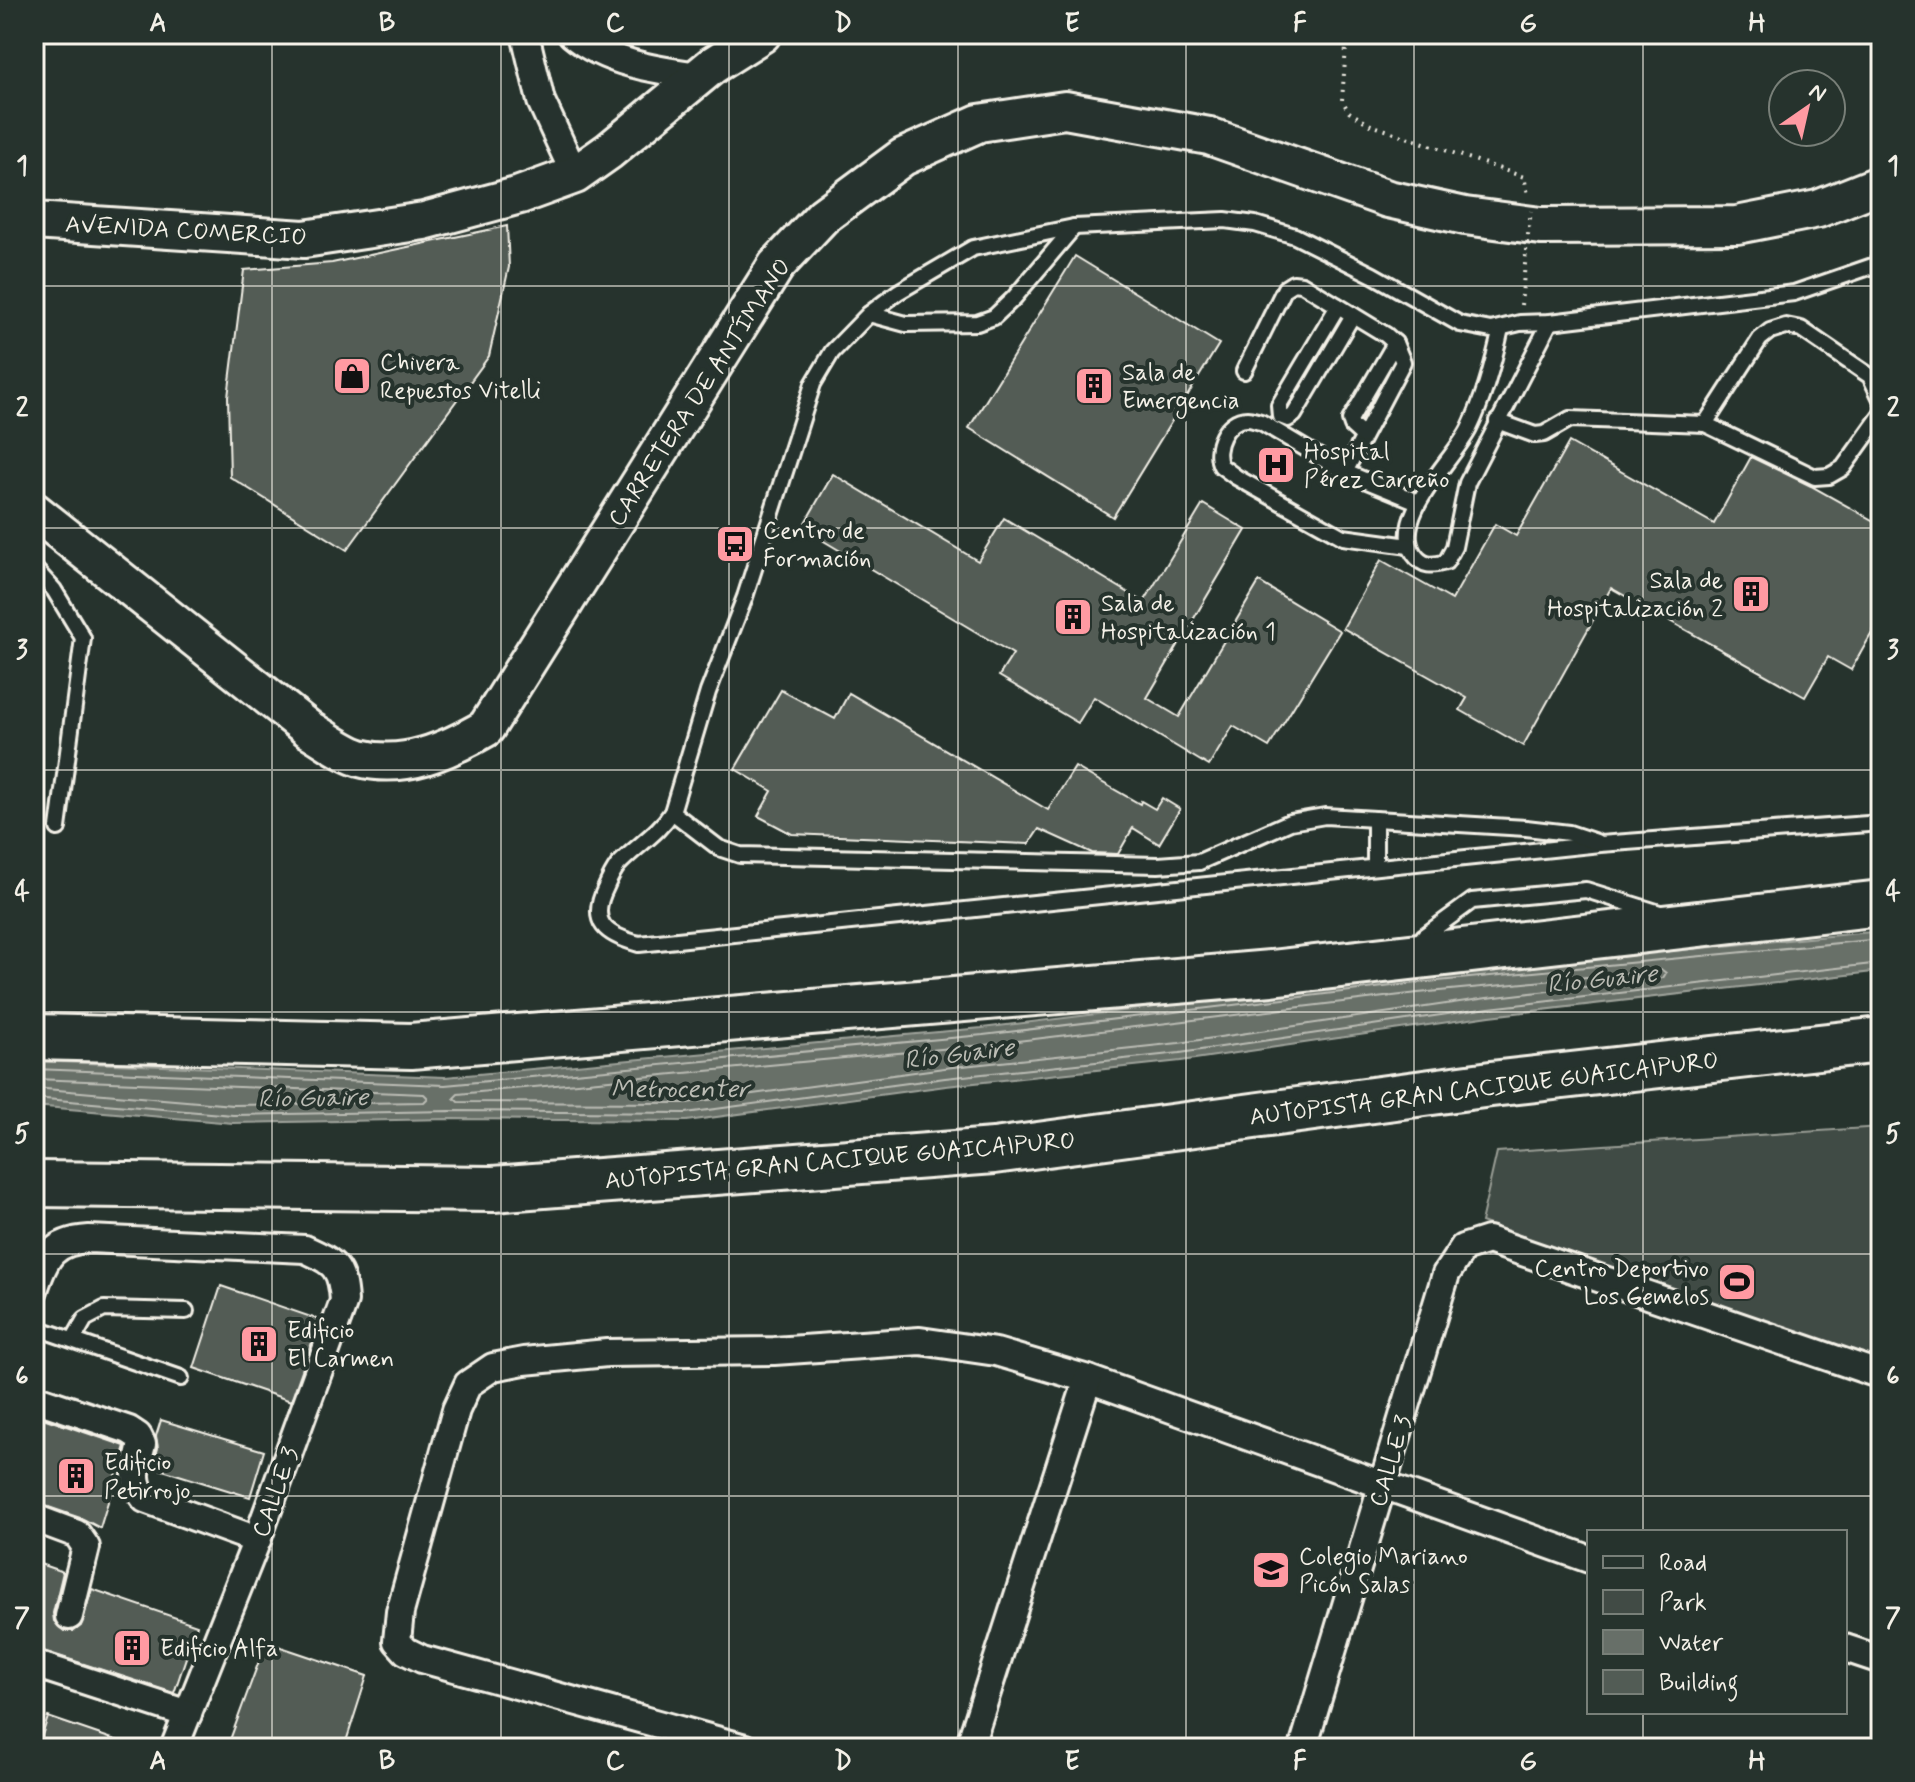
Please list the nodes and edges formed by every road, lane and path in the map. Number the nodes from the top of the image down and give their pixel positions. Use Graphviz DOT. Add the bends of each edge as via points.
graph roads {
  1 [pos="525,34"];
  2 [pos="572,34"];
  3 [pos="762,34"];
  4 [pos="1347,34"];
  5 [pos="699,76"];
  6 [pos="575,175"];
  7 [pos="1524,177"];
  8 [pos="1881,184"];
  9 [pos="1531,211"];
  10 [pos="34,221"];
  11 [pos="1074,227"];
  12 [pos="1881,263"];
  13 [pos="1338,306"];
  14 [pos="869,314"];
  15 [pos="1353,315"];
  16 [pos="1550,322"];
  17 [pos="1520,323"];
  18 [pos="1501,328"];
  19 [pos="1244,371"];
  20 [pos="1881,399"];
  21 [pos="1881,415"];
  22 [pos="1497,421"];
  23 [pos="1705,424"];
  24 [pos="1345,472"];
  25 [pos="1418,502"];
  26 [pos="34,511"];
  27 [pos="1409,546"];
  28 [pos="34,568"];
  29 [pos="672,812"];
  30 [pos="1375,819"];
  31 [pos="1881,823"];
  32 [pos="58,828"];
  33 [pos="1600,844"];
  34 [pos="1375,867"];
  35 [pos="1881,903"];
  36 [pos="34,1037"];
  37 [pos="1881,1040"];
  38 [pos="34,1184"];
  39 [pos="34,1290"];
  40 [pos="186,1311"];
  41 [pos="34,1327"];
  42 [pos="73,1340"];
  43 [pos="1881,1375"];
  44 [pos="181,1378"];
  45 [pos="1088,1379"];
  46 [pos="34,1398"];
  47 [pos="1382,1487"];
  48 [pos="34,1518"];
  49 [pos="257,1540"];
  50 [pos="1587,1558"];
  51 [pos="69,1616"];
  52 [pos="1847,1649"];
  53 [pos="1881,1660"];
  54 [pos="34,1664"];
  55 [pos="188,1714"];
  56 [pos="174,1748"];
  57 [pos="745,1748"];
  58 [pos="969,1748"];
  59 [pos="1303,1748"];
  1 -- 6 [label="street" via="541,101"];
  2 -- 5 [label="street" via="627,62"];
  3 -- 5 [label="main road, AVENIDA COMERCIO"];
  4 -- 7 [label="path" via="1342,100 1349,112 1371,125"];
  5 -- 6 [label="main road, AVENIDA COMERCIO"];
  6 -- 10 [label="main road, AVENIDA COMERCIO" via="424,221 304,239"];
  8 -- 26 [label="main road, CARRETERA DE ANTÍMANO" via="1818,209 1737,225 1566,227 1465,216 1388,199 1209,136 1107,115 1065,110 979,123 903,157 823,216 776,266 486,728 458,744 396,763 358,757 310,730"];
  9 -- 17 [label="path, bridge"];
  11 -- 14 [label="lane" via="973,248"];
  11 -- 14 [label="lane" via="994,317 977,323 906,324"];
  11 -- 18 [label="lane" via="1225,220 1255,224 1295,236 1460,324"];
  12 -- 16 [label="lane" via="1794,293"];
  13 -- 15 [label="lane"];
  13 -- 15 [label="lane" via="1279,405 1280,416 1294,415"];
  13 -- 19 [label="lane" via="1302,284 1285,288"];
  14 -- 29 [label="lane" via="832,352 813,384"];
  15 -- 24 [label="lane" via="1395,343 1403,362"];
  16 -- 17 [label="lane"];
  16 -- 22 [label="lane"];
  17 -- 18 [label="lane"];
  18 -- 25 [label="lane" via="1468,430"];
  20 -- 23 [label="lane" via="1870,376 1801,329 1786,326 1760,339"];
  21 -- 23 [label="lane" via="1843,468 1815,477"];
  22 -- 23 [label="lane" via="1535,435 1570,419"];
  22 -- 27 [label="lane" via="1467,483 1446,562 1420,562"];
  24 -- 25 [label="lane"];
  24 -- 27 [label="lane" via="1261,422 1247,419 1235,422 1217,450 1221,466 1236,477 1343,537"];
  25 -- 27 [label="lane"];
  28 -- 32 [label="lane" via="83,638"];
  29 -- 30 [label="lane" via="719,848 740,855 1158,865 1199,862 1290,822 1325,816"];
  29 -- 34 [label="lane" via="615,869 598,902 604,928 617,938 639,944"];
  30 -- 33 [label="lane" via="1526,828 1569,833"];
  30 -- 34 [label="lane"];
  31 -- 33 [label="lane"];
  33 -- 34 [label="lane"];
  35 -- 36 [label="highway" via="1271,973 411,1046"];
  37 -- 38 [label="highway, AUTOPISTA GRAN CACIQUE GUAICAIPURO" via="1491,1084 994,1151 493,1189"];
  39 -- 49 [label="street, CALLE 3" via="56,1247 71,1240 305,1249 330,1261 343,1278 344,1301"];
  40 -- 42 [label="lane" via="104,1309 85,1319"];
  41 -- 42 [label="lane"];
  42 -- 44 [label="lane"];
  43 -- 47 [label="street, CALLE 3" via="1488,1240 1463,1248 1446,1274"];
  45 -- 47 [label="street"];
  45 -- 57 [label="street" via="996,1352 920,1341 774,1351 607,1353 493,1367 468,1384 456,1410 400,1612 397,1641 422,1659"];
  45 -- 58 [label="street"];
  46 -- 49 [label="street" via="138,1436 142,1444 134,1477 145,1499"];
  47 -- 50 [label="street"];
  47 -- 59 [label="street, CALLE 3"];
  48 -- 51 [label="street" via="77,1534 86,1547"];
  49 -- 55 [label="street, CALLE 3"];
  52 -- 53 [label="street"];
  54 -- 55 [label="street"];
  55 -- 56 [label="street, CALLE 3"];
}
